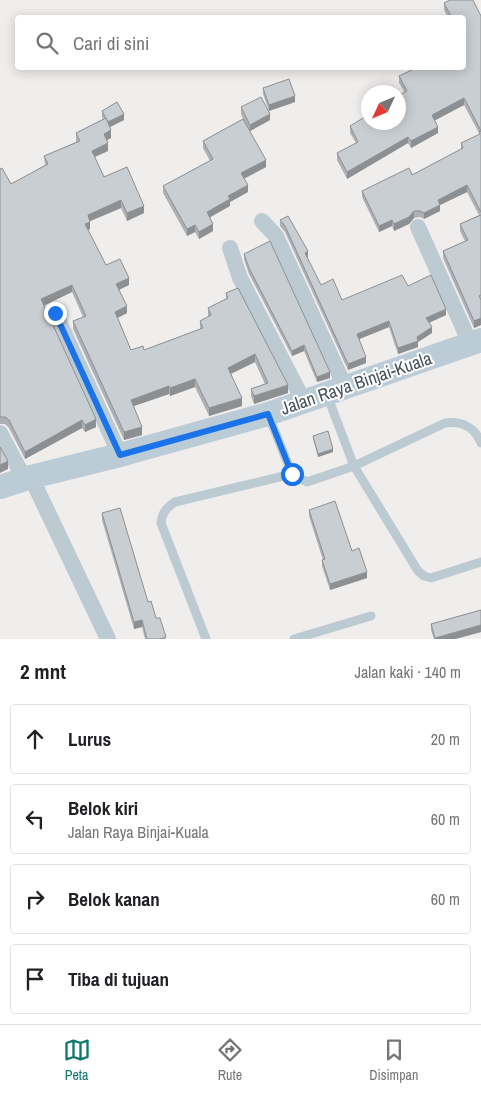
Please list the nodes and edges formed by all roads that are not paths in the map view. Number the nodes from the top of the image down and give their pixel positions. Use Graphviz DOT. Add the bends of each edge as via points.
graph roads {
  1 [pos="262,221"];
  2 [pos="418,227"];
  3 [pos="230,248"];
  4 [pos="55,313"];
  5 [pos="476,342"];
  6 [pos="336,390"];
  7 [pos="304,402"];
  8 [pos="268,414"];
  9 [pos="0,433"];
  10 [pos="481,443"];
  11 [pos="120,455"];
  12 [pos="354,466"];
  13 [pos="292,474"];
  14 [pos="28,478"];
  15 [pos="0,488"];
  16 [pos="481,562"];
  17 [pos="371,616"];
  18 [pos="108,639"];
  19 [pos="206,639"];
  20 [pos="294,639"];
  1 -- 6 [label="street" via="276,236"];
  2 -- 5 [label="street"];
  3 -- 7 [label="street" via="240,278"];
  4 -- 11 [label="street"];
  5 -- 6 [label="main road, Jalan Raya Binjai-Kuala"];
  6 -- 7 [label="main road, Jalan Raya Binjai-Kuala"];
  6 -- 12 [label="lane"];
  7 -- 8 [label="main road, Jalan Raya Binjai-Kuala"];
  8 -- 11 [label="main road, Jalan Raya Binjai-Kuala"];
  8 -- 13 [label="lane"];
  9 -- 14 [label="street"];
  10 -- 12 [label="lane" via="464,424 445,423"];
  11 -- 14 [label="main road, Jalan Raya Binjai-Kuala"];
  12 -- 13 [label="lane" via="307,482"];
  12 -- 16 [label="lane" via="424,576 431,578"];
  13 -- 19 [label="lane" via="175,502 166,507 161,524"];
  14 -- 15 [label="main road, Jalan Raya Binjai-Kuala"];
  14 -- 18 [label="street"];
  17 -- 20 [label="lane"];
}
